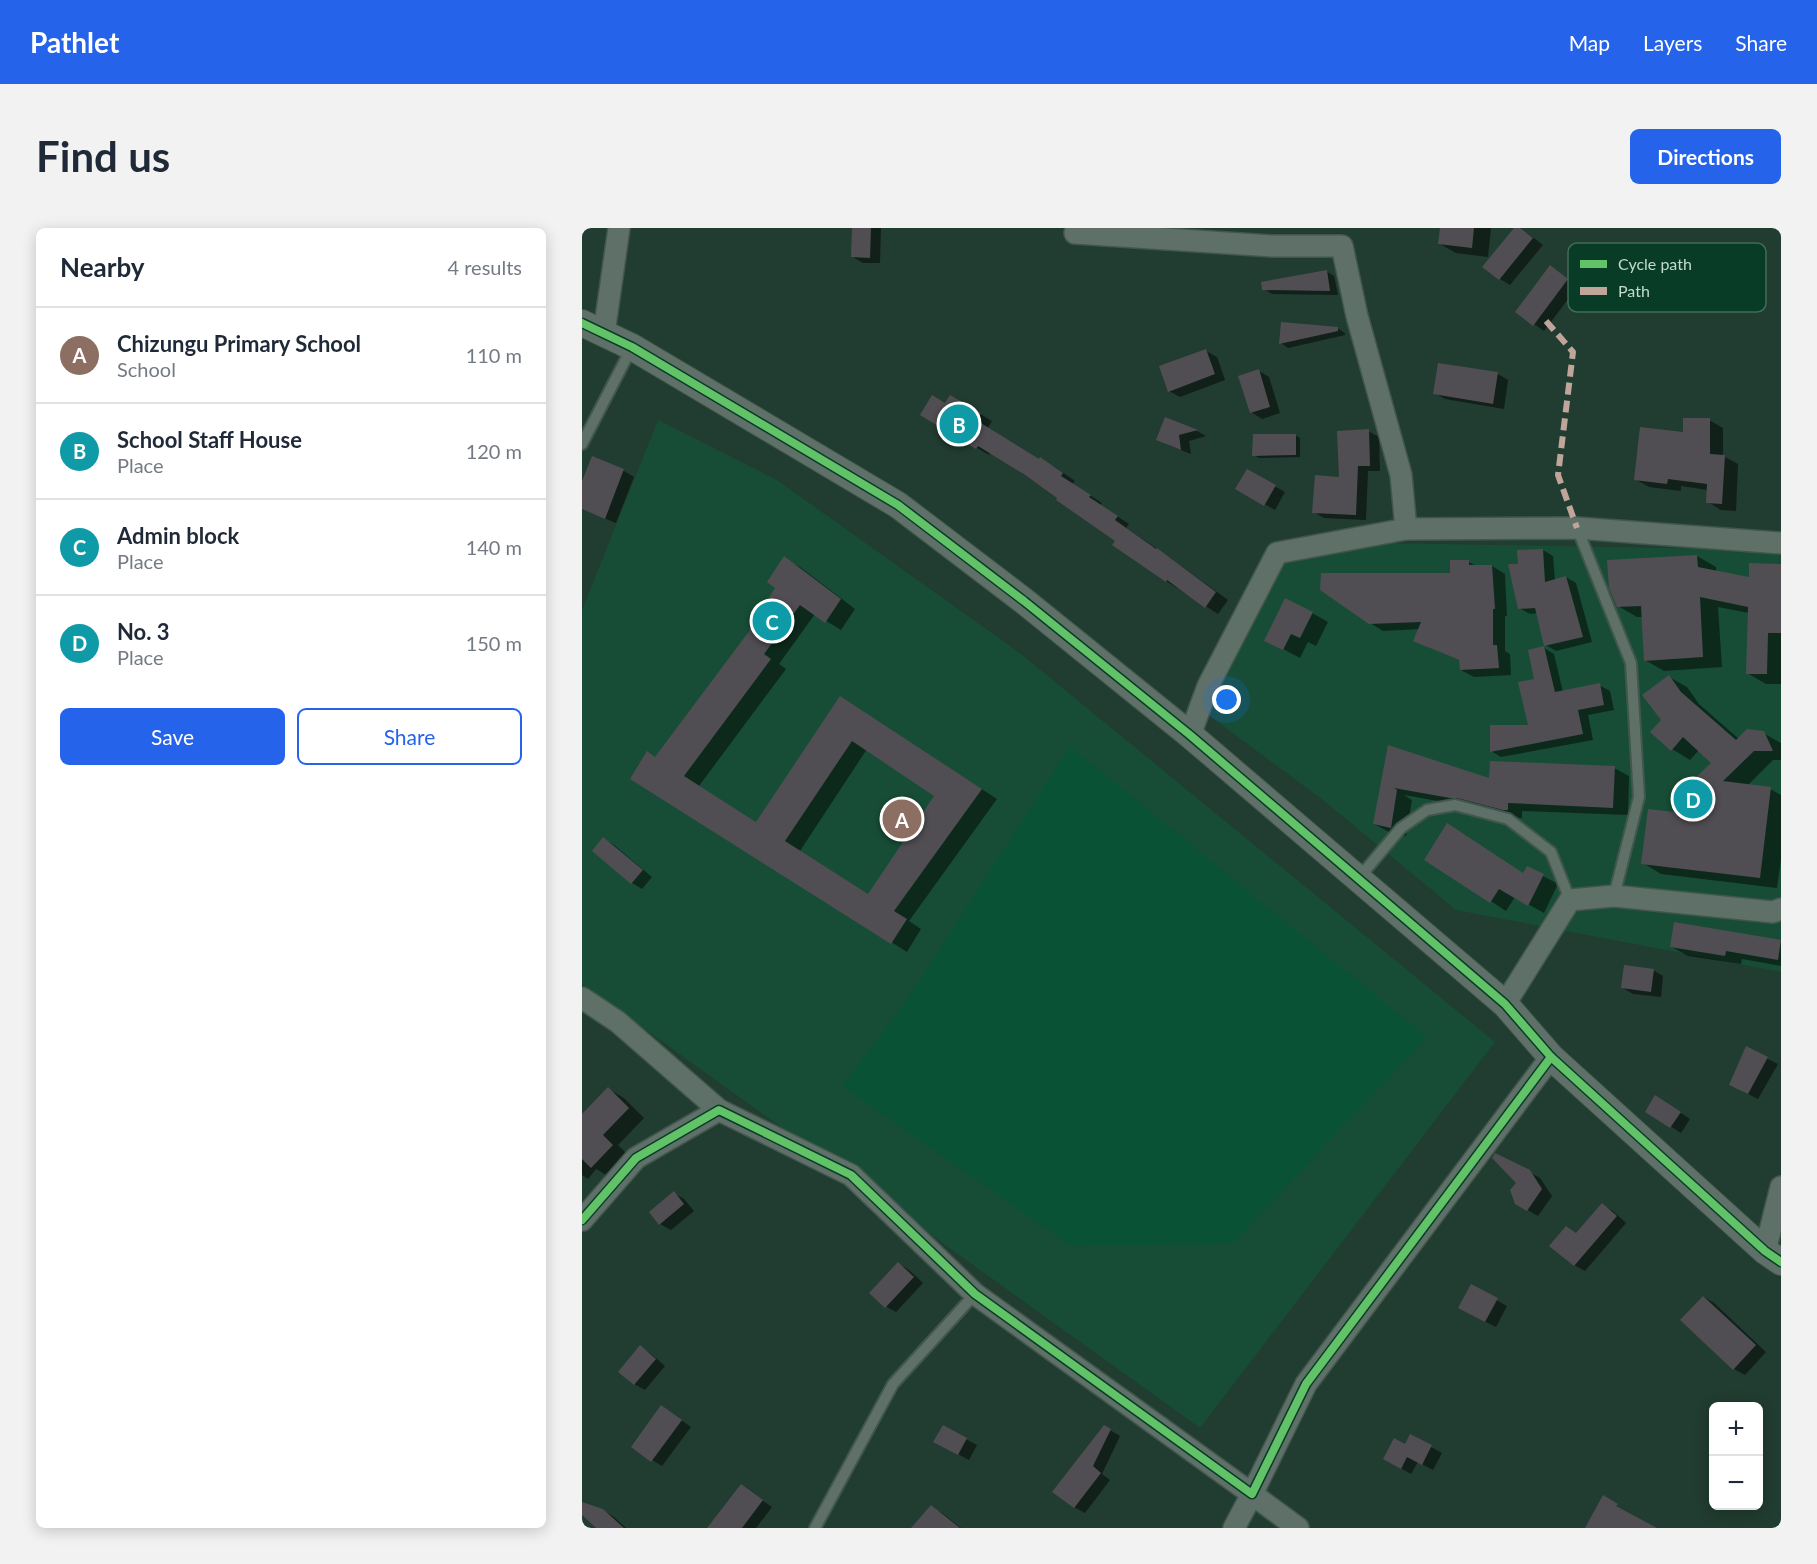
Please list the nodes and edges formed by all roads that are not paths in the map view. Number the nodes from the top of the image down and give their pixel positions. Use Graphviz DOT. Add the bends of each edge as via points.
graph roads {
  1 [pos="619,228"];
  2 [pos="1075,233"];
  3 [pos="593,328"];
  4 [pos="632,347"];
  5 [pos="582,444"];
  6 [pos="1577,528"];
  7 [pos="1406,529"];
  8 [pos="1781,543"];
  9 [pos="1190,735"];
  10 [pos="1358,879"];
  11 [pos="1614,896"];
  12 [pos="1570,900"];
  13 [pos="1781,909"];
  14 [pos="582,998"];
  15 [pos="1505,1004"];
  16 [pos="1551,1057"];
  17 [pos="719,1110"];
  18 [pos="1781,1187"];
  19 [pos="582,1220"];
  20 [pos="1773,1257"];
  21 [pos="975,1294"];
  22 [pos="1252,1494"];
  23 [pos="815,1528"];
  24 [pos="1234,1528"];
  25 [pos="1298,1528"];
  1 -- 3 [label="street"];
  2 -- 7 [label="street" via="1272,246 1342,246 1401,475"];
  3 -- 4 [label="street"];
  4 -- 5 [label="lane"];
  4 -- 9 [label="street" via="898,505"];
  6 -- 7 [label="street"];
  6 -- 8 [label="street"];
  6 -- 11 [label="lane" via="1630,663 1638,797"];
  7 -- 9 [label="street" via="1277,553 1208,686"];
  9 -- 10 [label="street"];
  10 -- 12 [label="lane" via="1401,828 1427,810 1455,805 1508,819 1551,852"];
  10 -- 15 [label="street"];
  11 -- 12 [label="street"];
  11 -- 13 [label="street" via="1773,912"];
  12 -- 15 [label="street"];
  14 -- 17 [label="street" via="618,1022"];
  15 -- 16 [label="street"];
  16 -- 20 [label="street"];
  16 -- 22 [label="street" via="1306,1384"];
  17 -- 19 [label="street" via="636,1158"];
  17 -- 21 [label="street" via="851,1175"];
  18 -- 20 [label="street"];
  21 -- 22 [label="street"];
  21 -- 23 [label="lane" via="893,1384"];
  22 -- 24 [label="street"];
  22 -- 25 [label="street"];
}
